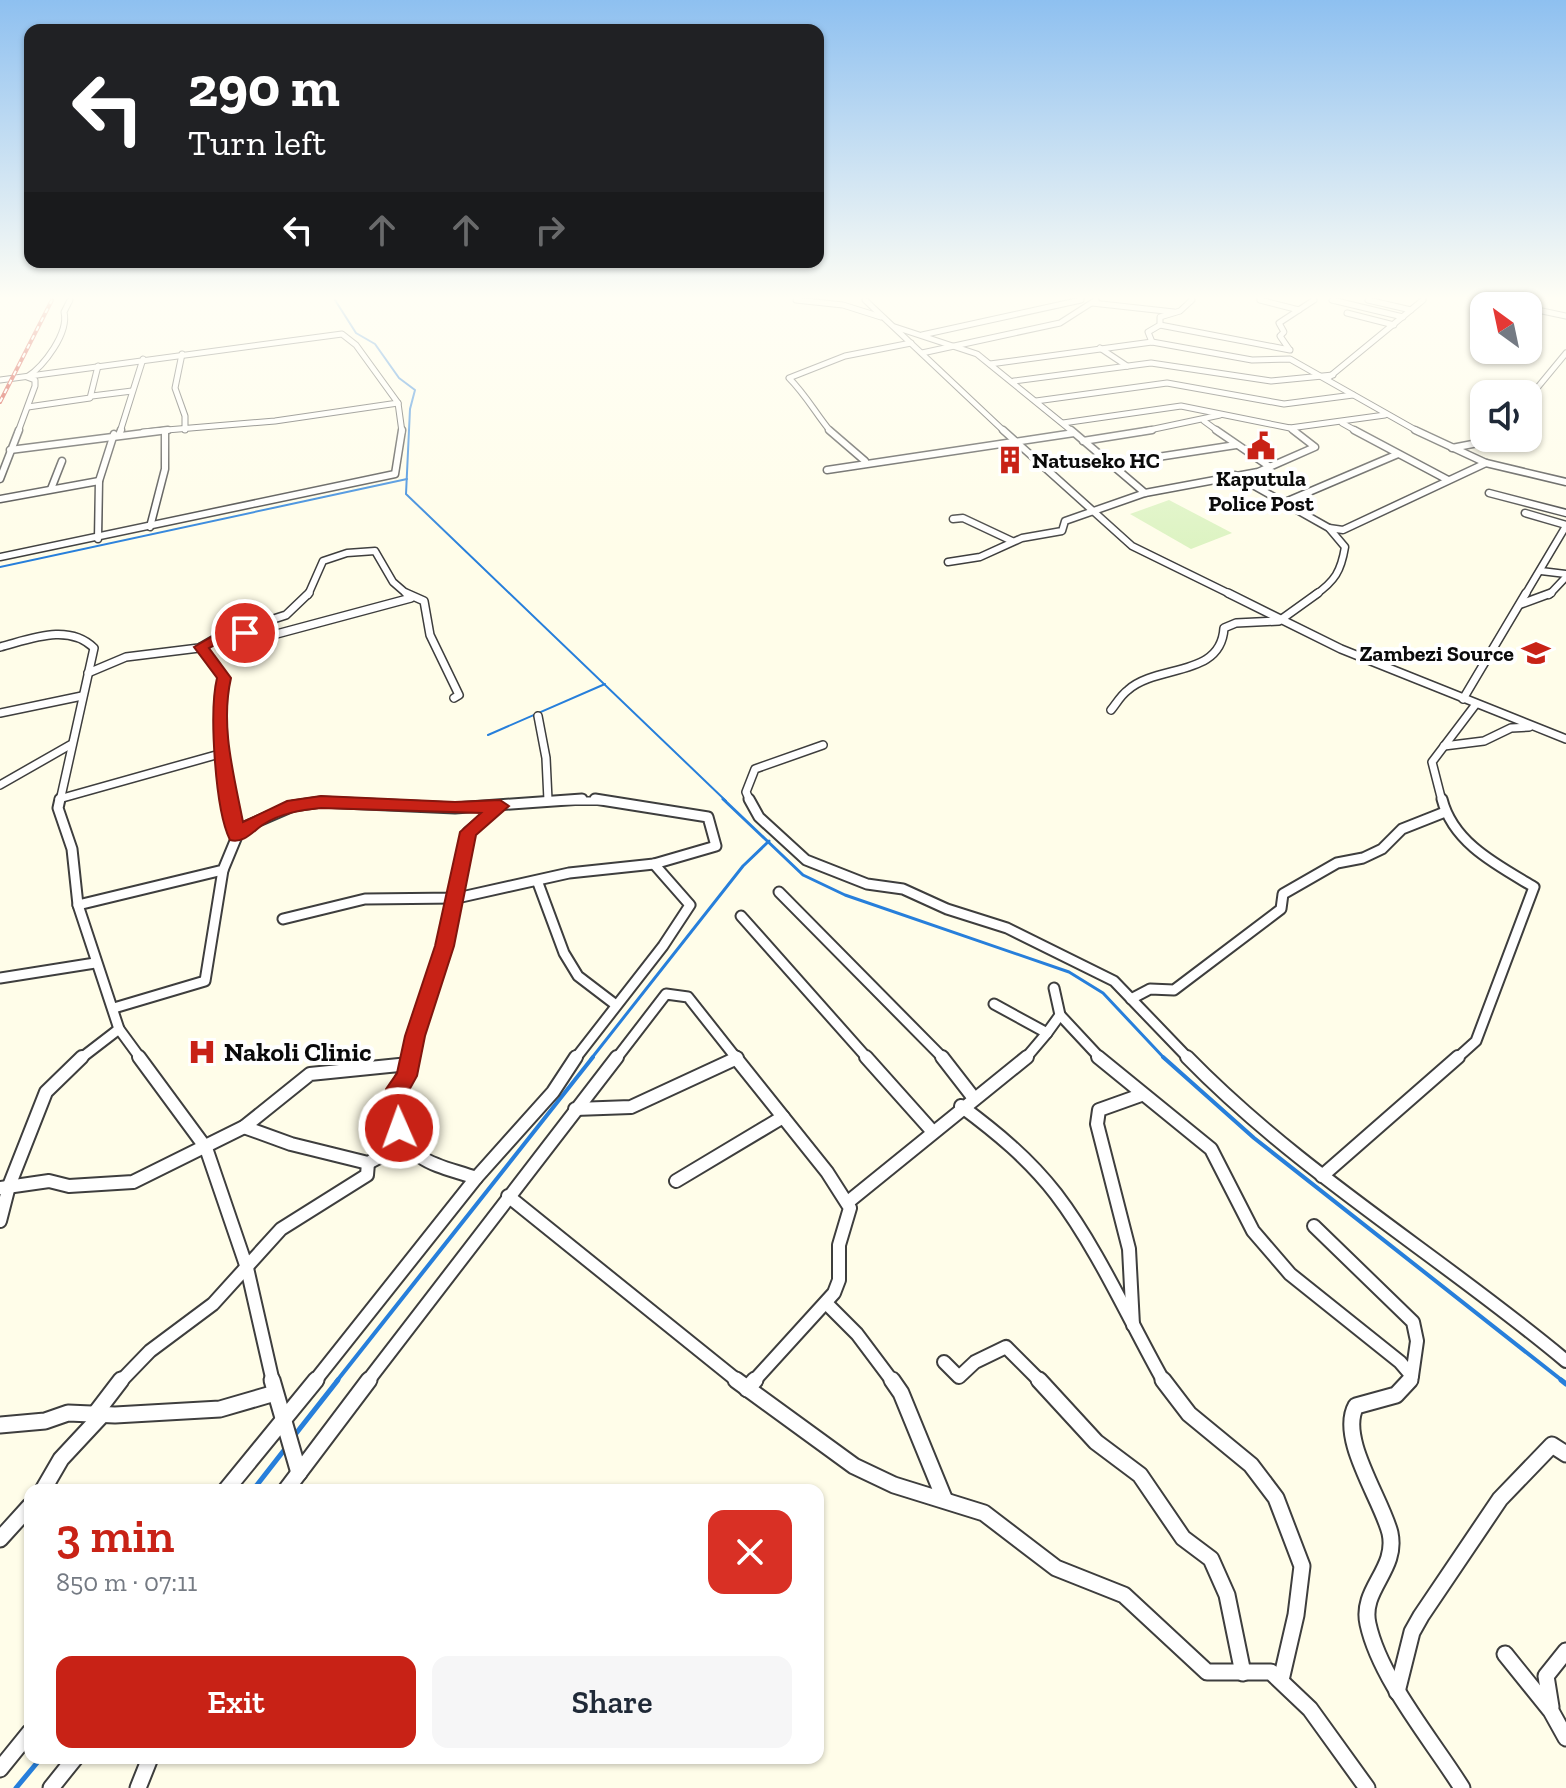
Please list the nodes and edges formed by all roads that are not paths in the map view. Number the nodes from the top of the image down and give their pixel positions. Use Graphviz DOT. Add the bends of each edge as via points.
graph roads {
  1 [pos="36,383"];
  2 [pos="95,383"];
  3 [pos="135,383"];
  4 [pos="176,383"];
  5 [pos="383,383"];
  6 [pos="795,383"];
  7 [pos="954,383"];
  8 [pos="1017,383"];
  9 [pos="1164,383"];
  10 [pos="1170,383"];
  11 [pos="1205,383"];
  12 [pos="1333,383"];
  13 [pos="1203,388"];
  14 [pos="132,391"];
  15 [pos="1353,395"];
  16 [pos="92,396"];
  17 [pos="1258,400"];
  18 [pos="1036,401"];
  19 [pos="398,403"];
  20 [pos="28,407"];
  21 [pos="1223,414"];
  22 [pos="1385,415"];
  23 [pos="1250,419"];
  24 [pos="1204,421"];
  25 [pos="1063,423"];
  26 [pos="1342,423"];
  27 [pos="1290,428"];
  28 [pos="185,430"];
  29 [pos="165,431"];
  30 [pos="1074,433"];
  31 [pos="116,435"];
  32 [pos="1083,441"];
  33 [pos="1470,443"];
  34 [pos="1018,445"];
  35 [pos="1236,445"];
  36 [pos="1446,447"];
  37 [pos="10,450"];
  38 [pos="1481,452"];
  39 [pos="1398,454"];
  40 [pos="62,461"];
  41 [pos="865,461"];
  42 [pos="1486,463"];
  43 [pos="1112,464"];
  44 [pos="1270,467"];
  45 [pos="827,470"];
  46 [pos="1235,475"];
  47 [pos="0,479"];
  48 [pos="1448,480"];
  49 [pos="99,481"];
  50 [pos="1566,482"];
  51 [pos="51,489"];
  52 [pos="1145,493"];
  53 [pos="1489,493"];
  54 [pos="0,499"];
  55 [pos="1283,503"];
  56 [pos="1090,512"];
  57 [pos="1525,513"];
  58 [pos="1566,513"];
  59 [pos="953,519"];
  60 [pos="1566,526"];
  61 [pos="150,527"];
  62 [pos="1341,533"];
  63 [pos="98,539"];
  64 [pos="1012,541"];
  65 [pos="1556,544"];
  66 [pos="1566,547"];
  67 [pos="0,557"];
  68 [pos="948,562"];
  69 [pos="1541,571"];
  70 [pos="1566,576"];
  71 [pos="411,598"];
  72 [pos="1521,604"];
  73 [pos="1279,621"];
  74 [pos="253,629"];
  75 [pos="0,647"];
  76 [pos="201,647"];
  77 [pos="88,673"];
  78 [pos="82,696"];
  79 [pos="454,698"];
  80 [pos="1463,699"];
  81 [pos="1476,704"];
  82 [pos="1111,710"];
  83 [pos="0,713"];
  84 [pos="538,716"];
  85 [pos="1533,726"];
  86 [pos="1566,739"];
  87 [pos="70,745"];
  88 [pos="823,745"];
  89 [pos="1444,746"];
  90 [pos="223,753"];
  91 [pos="0,785"];
  92 [pos="59,799"];
  93 [pos="548,800"];
  94 [pos="500,806"];
  95 [pos="1445,812"];
  96 [pos="236,836"];
  97 [pos="654,864"];
  98 [pos="223,870"];
  99 [pos="538,883"];
  100 [pos="779,892"];
  101 [pos="457,898"];
  102 [pos="78,905"];
  103 [pos="741,916"];
  104 [pos="283,919"];
  105 [pos="95,963"];
  106 [pos="0,978"];
  107 [pos="1054,988"];
  108 [pos="1131,999"];
  109 [pos="994,1004"];
  110 [pos="616,1005"];
  111 [pos="114,1008"];
  112 [pos="1060,1015"];
  113 [pos="119,1029"];
  114 [pos="1047,1033"];
  115 [pos="737,1058"];
  116 [pos="409,1064"];
  117 [pos="1141,1095"];
  118 [pos="973,1097"];
  119 [pos="961,1106"];
  120 [pos="575,1109"];
  121 [pos="783,1117"];
  122 [pos="244,1127"];
  123 [pos="933,1132"];
  124 [pos="404,1144"];
  125 [pos="206,1148"];
  126 [pos="368,1163"];
  127 [pos="1322,1176"];
  128 [pos="476,1178"];
  129 [pos="676,1181"];
  130 [pos="4,1187"];
  131 [pos="508,1196"];
  132 [pos="848,1202"];
  133 [pos="0,1221"];
  134 [pos="1314,1226"];
  135 [pos="247,1268"];
  136 [pos="827,1304"];
  137 [pos="1133,1325"];
  138 [pos="1566,1361"];
  139 [pos="944,1362"];
  140 [pos="1412,1376"];
  141 [pos="747,1389"];
  142 [pos="275,1393"];
  143 [pos="99,1414"];
  144 [pos="284,1420"];
  145 [pos="0,1425"];
  146 [pos="1566,1454"];
  147 [pos="299,1473"];
  148 [pos="46,1484"];
  149 [pos="231,1484"];
  150 [pos="291,1484"];
  151 [pos="944,1498"];
  152 [pos="24,1513"];
  153 [pos="0,1539"];
  154 [pos="1566,1651"];
  155 [pos="1505,1654"];
  156 [pos="1243,1673"];
  157 [pos="1281,1680"];
  158 [pos="1397,1692"];
  159 [pos="1551,1711"];
  160 [pos="1566,1738"];
  161 [pos="24,1739"];
  162 [pos="70,1764"];
  163 [pos="148,1764"];
  164 [pos="0,1769"];
  165 [pos="51,1788"];
  166 [pos="138,1788"];
  167 [pos="1367,1788"];
  168 [pos="1462,1788"];
  1 -- 20 [label="street"];
  2 -- 16 [label="street"];
  3 -- 14 [label="street"];
  4 -- 28 [label="street"];
  5 -- 19 [label="street"];
  6 -- 41 [label="street" via="834,435"];
  7 -- 34 [label="street"];
  8 -- 18 [label="street"];
  9 -- 18 [label="street"];
  10 -- 13 [label="street"];
  11 -- 13 [label="street"];
  12 -- 15 [label="street"];
  13 -- 17 [label="street"];
  14 -- 16 [label="street"];
  14 -- 31 [label="street" via="130,409"];
  15 -- 17 [label="street" via="1298,403"];
  15 -- 22 [label="street"];
  16 -- 20 [label="street"];
  17 -- 23 [label="street"];
  18 -- 25 [label="street"];
  19 -- 28 [label="street"];
  19 -- 61 [label="street" via="401,444 395,474"];
  20 -- 37 [label="street"];
  21 -- 23 [label="street"];
  21 -- 24 [label="street"];
  21 -- 25 [label="street" via="1173,407"];
  22 -- 26 [label="street"];
  22 -- 36 [label="street"];
  23 -- 27 [label="street"];
  24 -- 32 [label="street"];
  24 -- 35 [label="street"];
  25 -- 30 [label="street"];
  26 -- 27 [label="street"];
  26 -- 39 [label="street"];
  27 -- 44 [label="street" via="1316,445"];
  28 -- 29 [label="street"];
  29 -- 31 [label="street"];
  29 -- 61 [label="street" via="165,466"];
  30 -- 32 [label="street"];
  30 -- 34 [label="street"];
  31 -- 37 [label="street"];
  31 -- 49 [label="street"];
  32 -- 43 [label="street"];
  33 -- 36 [label="street"];
  34 -- 41 [label="street"];
  34 -- 56 [label="street"];
  35 -- 43 [label="street"];
  35 -- 44 [label="street"];
  36 -- 42 [label="street"];
  37 -- 47 [label="street"];
  38 -- 42 [label="street"];
  39 -- 48 [label="street"];
  39 -- 55 [label="street"];
  40 -- 51 [label="street"];
  41 -- 45 [label="street"];
  42 -- 48 [label="street"];
  42 -- 50 [label="street"];
  43 -- 52 [label="street"];
  44 -- 46 [label="street"];
  46 -- 52 [label="street"];
  46 -- 55 [label="street"];
  48 -- 62 [label="street"];
  49 -- 51 [label="street"];
  49 -- 63 [label="street"];
  51 -- 54 [label="street"];
  52 -- 56 [label="street"];
  53 -- 58 [label="street"];
  55 -- 62 [label="street"];
  56 -- 64 [label="street" via="1065,521 1057,533"];
  56 -- 73 [label="street" via="1153,558"];
  57 -- 60 [label="street"];
  59 -- 64 [label="street" via="963,518"];
  60 -- 65 [label="street"];
  61 -- 63 [label="street"];
  62 -- 73 [label="street" via="1345,548 1337,576"];
  63 -- 67 [label="street"];
  64 -- 68 [label="street" via="980,557"];
  65 -- 66 [label="street"];
  65 -- 69 [label="street"];
  69 -- 70 [label="street"];
  69 -- 72 [label="street"];
  70 -- 72 [label="street" via="1548,596"];
  71 -- 74 [label="street" via="258,639"];
  71 -- 74 [label="street" via="393,582 375,551 347,553 323,561 317,585 301,606"];
  71 -- 79 [label="street" via="424,601 437,651 459,695"];
  72 -- 80 [label="street"];
  73 -- 80 [label="street"];
  73 -- 82 [label="street" via="1224,628 1217,652 1129,688"];
  74 -- 76 [label="street"];
  75 -- 77 [label="street" via="72,635 86,639 94,648"];
  76 -- 77 [label="street" via="108,661"];
  76 -- 90 [label="street" via="224,678"];
  77 -- 78 [label="street"];
  78 -- 83 [label="street"];
  78 -- 87 [label="street"];
  80 -- 81 [label="street"];
  81 -- 85 [label="street"];
  81 -- 89 [label="street"];
  84 -- 93 [label="street" via="551,783"];
  85 -- 86 [label="street"];
  85 -- 89 [label="street"];
  87 -- 91 [label="street"];
  87 -- 92 [label="street"];
  88 -- 108 [label="street" via="755,769 746,792 759,817 806,860 1007,928 1114,981"];
  89 -- 95 [label="street" via="1432,762"];
  90 -- 92 [label="street"];
  90 -- 96 [label="street"];
  92 -- 102 [label="street"];
  93 -- 94 [label="street"];
  93 -- 97 [label="street" via="591,798 708,817 716,846"];
  94 -- 96 [label="street" via="321,802 260,818"];
  94 -- 101 [label="street" via="468,832"];
  95 -- 108 [label="street" via="1402,829 1382,849 1337,863 1283,894 1281,909 1174,990 1150,989"];
  95 -- 127 [label="street" via="1475,851 1534,887 1532,899 1476,1041"];
  96 -- 98 [label="street"];
  97 -- 99 [label="street" via="569,873"];
  97 -- 110 [label="street" via="690,905"];
  98 -- 102 [label="street"];
  98 -- 111 [label="street" via="205,981"];
  99 -- 101 [label="street"];
  99 -- 110 [label="street" via="578,976"];
  100 -- 118 [label="street" via="951,1066"];
  101 -- 104 [label="street" via="365,899"];
  101 -- 116 [label="street"];
  102 -- 105 [label="street"];
  103 -- 123 [label="street"];
  105 -- 106 [label="street"];
  105 -- 111 [label="street"];
  107 -- 112 [label="street"];
  108 -- 127 [label="street" via="1209,1079"];
  109 -- 114 [label="street"];
  110 -- 128 [label="street" via="553,1092"];
  111 -- 113 [label="street"];
  112 -- 114 [label="street"];
  112 -- 117 [label="street"];
  113 -- 125 [label="street"];
  113 -- 130 [label="street" via="46,1092"];
  114 -- 118 [label="street" via="1034,1051"];
  115 -- 120 [label="street" via="631,1107"];
  115 -- 120 [label="street" via="688,997 666,994"];
  115 -- 121 [label="street"];
  116 -- 122 [label="street" via="310,1074"];
  116 -- 124 [label="street" via="394,1111"];
  117 -- 137 [label="street" via="1099,1110 1097,1124 1129,1253"];
  117 -- 140 [label="street" via="1211,1149 1253,1231 1290,1274"];
  118 -- 119 [label="street"];
  119 -- 123 [label="street"];
  119 -- 137 [label="street" via="1010,1143 1057,1195"];
  120 -- 131 [label="street"];
  121 -- 129 [label="street"];
  121 -- 132 [label="street"];
  122 -- 125 [label="street"];
  122 -- 126 [label="street" via="284,1145"];
  123 -- 132 [label="street"];
  124 -- 126 [label="street"];
  124 -- 128 [label="street" via="415,1156"];
  125 -- 130 [label="street" via="133,1182 69,1186 49,1181"];
  125 -- 135 [label="street"];
  126 -- 135 [label="street" via="367,1175 297,1216"];
  127 -- 138 [label="street"];
  128 -- 144 [label="street"];
  130 -- 133 [label="street"];
  131 -- 141 [label="street"];
  131 -- 147 [label="street"];
  132 -- 136 [label="street" via="837,1252 840,1282"];
  134 -- 140 [label="street" via="1413,1322 1417,1341"];
  135 -- 142 [label="street"];
  135 -- 143 [label="street" via="213,1304 150,1351 117,1385"];
  136 -- 141 [label="street"];
  136 -- 151 [label="street" via="901,1393"];
  137 -- 157 [label="street" via="1163,1381 1189,1414 1251,1465 1276,1498 1302,1566"];
  139 -- 156 [label="street" via="959,1377 975,1362 1006,1347 1096,1442 1140,1475 1183,1538 1211,1559 1227,1595"];
  140 -- 158 [label="street" via="1398,1396 1356,1406 1351,1423 1390,1534 1392,1560 1366,1606"];
  141 -- 151 [label="street" via="854,1466 894,1485"];
  142 -- 143 [label="street" via="220,1409"];
  142 -- 144 [label="street"];
  143 -- 145 [label="street" via="68,1413"];
  143 -- 148 [label="street"];
  144 -- 147 [label="street"];
  144 -- 149 [label="street"];
  146 -- 158 [label="street" via="1552,1445 1500,1499 1412,1632"];
  147 -- 150 [label="street"];
  151 -- 156 [label="street" via="984,1513 1056,1568 1124,1595 1207,1672"];
  152 -- 153 [label="street"];
  154 -- 159 [label="street" via="1546,1676"];
  155 -- 159 [label="street"];
  156 -- 157 [label="street" via="1271,1672"];
  157 -- 167 [label="street" via="1310,1709"];
  158 -- 168 [label="street"];
  159 -- 160 [label="street"];
  161 -- 164 [label="street"];
  162 -- 165 [label="street"];
  163 -- 166 [label="street"];
}
